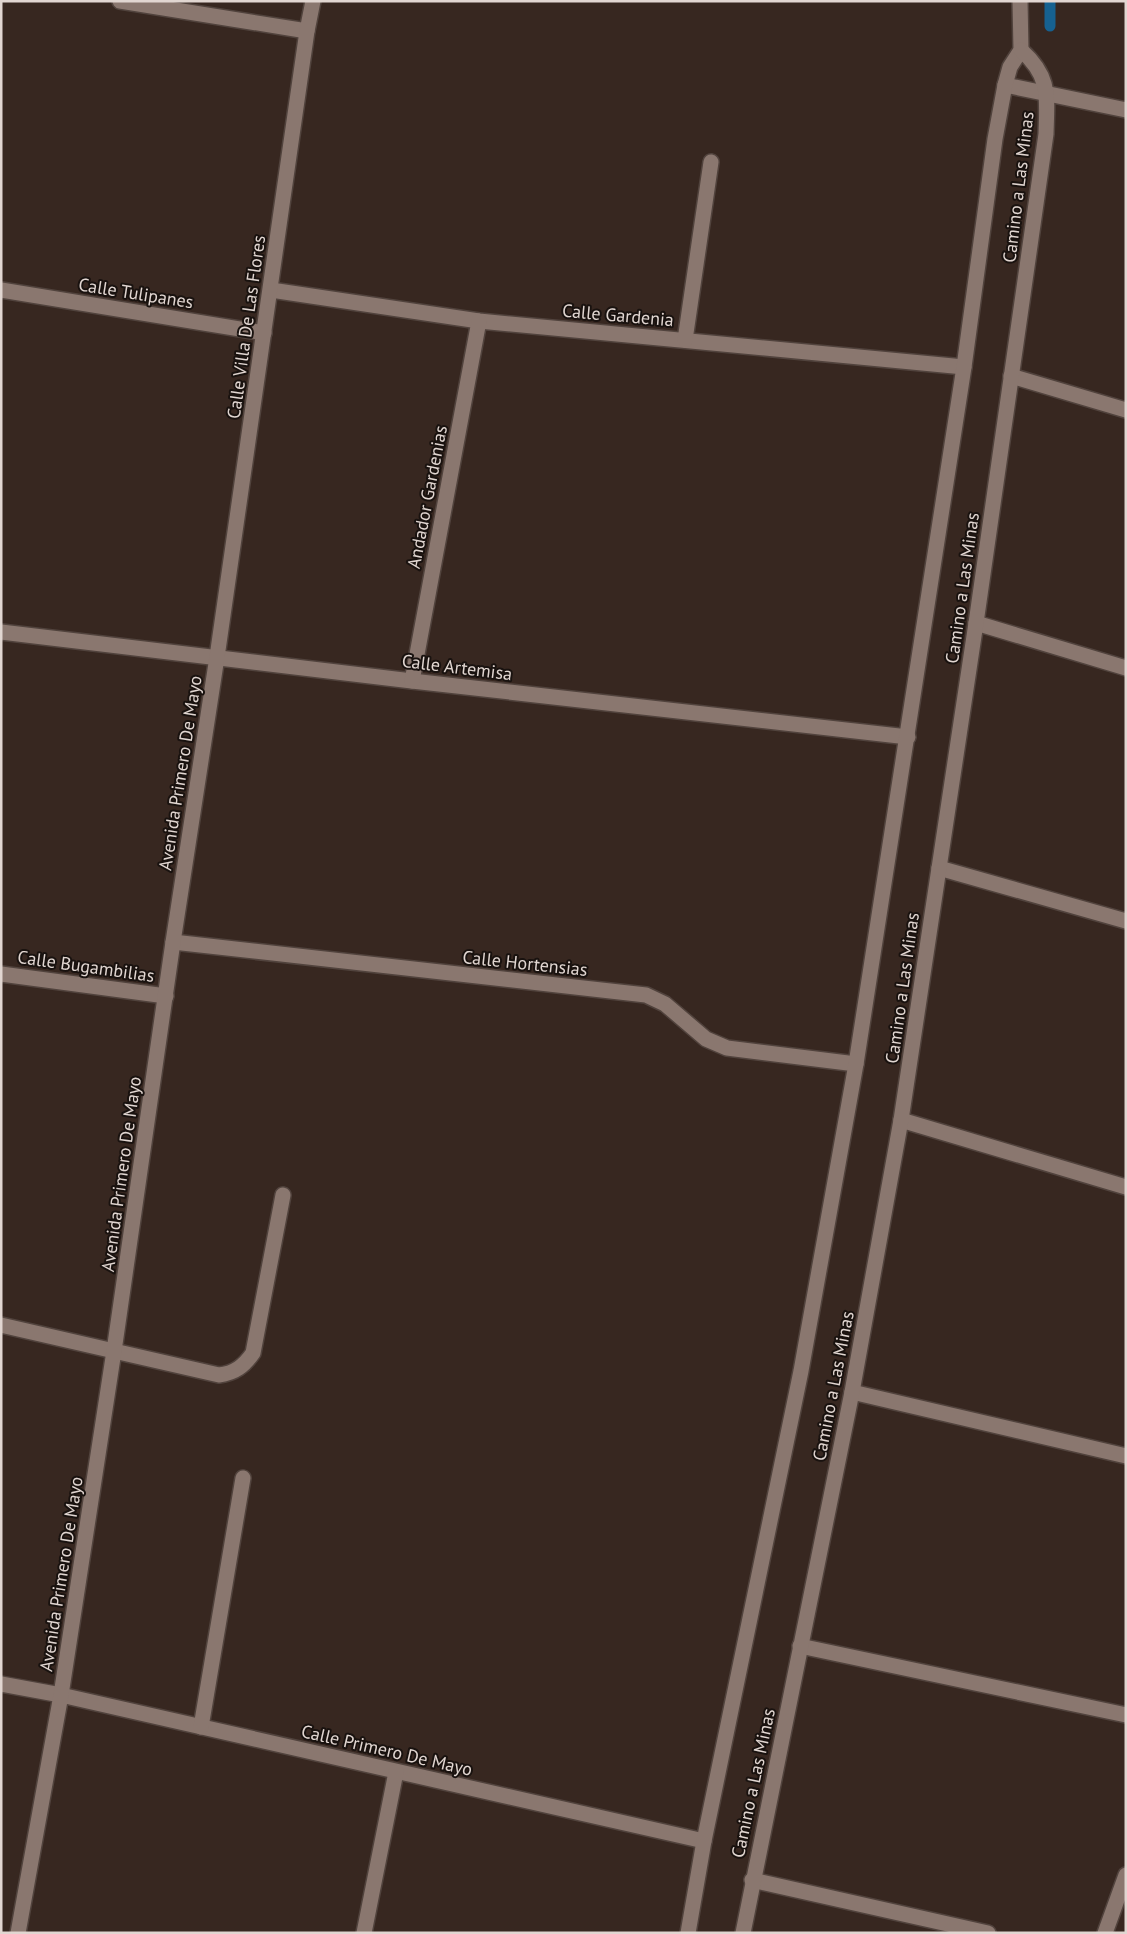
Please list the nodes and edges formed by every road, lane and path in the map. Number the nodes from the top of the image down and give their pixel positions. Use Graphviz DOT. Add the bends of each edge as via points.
graph roads {
  1 [pos="120,1"];
  2 [pos="313,1"];
  3 [pos="1020,1"];
  4 [pos="307,30"];
  5 [pos="1021,50"];
  6 [pos="1005,85"];
  7 [pos="1047,92"];
  8 [pos="1126,110"];
  9 [pos="711,162"];
  10 [pos="1,290"];
  11 [pos="271,290"];
  12 [pos="480,321"];
  13 [pos="264,333"];
  14 [pos="685,340"];
  15 [pos="964,367"];
  16 [pos="1011,376"];
  17 [pos="1126,410"];
  18 [pos="976,623"];
  19 [pos="1,632"];
  20 [pos="217,657"];
  21 [pos="1126,668"];
  22 [pos="412,681"];
  23 [pos="908,737"];
  24 [pos="939,868"];
  25 [pos="1126,921"];
  26 [pos="173,942"];
  27 [pos="1,974"];
  28 [pos="166,996"];
  29 [pos="856,1064"];
  30 [pos="902,1120"];
  31 [pos="1126,1187"];
  32 [pos="283,1195"];
  33 [pos="1,1325"];
  34 [pos="114,1351"];
  35 [pos="852,1392"];
  36 [pos="1126,1456"];
  37 [pos="242,1478"];
  38 [pos="800,1646"];
  39 [pos="1,1684"];
  40 [pos="61,1695"];
  41 [pos="1126,1715"];
  42 [pos="201,1727"];
  43 [pos="396,1772"];
  44 [pos="704,1842"];
  45 [pos="1126,1875"];
  46 [pos="752,1880"];
  47 [pos="18,1933"];
  48 [pos="364,1933"];
  49 [pos="688,1933"];
  50 [pos="742,1933"];
  51 [pos="988,1933"];
  52 [pos="1105,1933"];
  1 -- 4 [label="street"];
  2 -- 4 [label="street, Calle Villa De Las Flores"];
  3 -- 5 [label="street"];
  4 -- 11 [label="street, Calle Villa De Las Flores"];
  5 -- 6 [label="street, Camino a Las Minas" via="1010,67"];
  5 -- 7 [label="street, Camino a Las Minas" via="1042,75"];
  6 -- 7 [label="street"];
  6 -- 15 [label="street, Camino a Las Minas"];
  7 -- 8 [label="street"];
  7 -- 16 [label="street, Camino a Las Minas" via="1043,153"];
  9 -- 14 [label="street"];
  10 -- 13 [label="street, Calle Tulipanes"];
  11 -- 12 [label="street, Calle Gardenia"];
  11 -- 13 [label="street, Calle Villa De Las Flores"];
  12 -- 14 [label="street, Calle Gardenia"];
  12 -- 22 [label="street, Andador Gardenias"];
  13 -- 20 [label="street, Calle Villa De Las Flores"];
  14 -- 15 [label="street, Calle Gardenia"];
  15 -- 23 [label="street, Camino a Las Minas"];
  16 -- 17 [label="street"];
  16 -- 18 [label="street, Camino a Las Minas"];
  18 -- 21 [label="street"];
  18 -- 24 [label="street, Camino a Las Minas"];
  19 -- 20 [label="street, Calle Artemisa"];
  20 -- 22 [label="street, Calle Artemisa"];
  20 -- 26 [label="street, Avenida Primero De Mayo"];
  22 -- 23 [label="street, Calle Artemisa"];
  23 -- 29 [label="street, Camino a Las Minas"];
  24 -- 25 [label="street"];
  24 -- 30 [label="street, Camino a Las Minas"];
  26 -- 28 [label="street, Avenida Primero De Mayo"];
  26 -- 29 [label="street, Calle Hortensias" via="646,995 665,1004 706,1039 727,1048"];
  27 -- 28 [label="street, Calle Bugambilias"];
  28 -- 34 [label="street, Avenida Primero De Mayo"];
  29 -- 44 [label="street, Camino a Las Minas" via="801,1371"];
  30 -- 31 [label="street"];
  30 -- 35 [label="street, Camino a Las Minas"];
  32 -- 34 [label="street" via="253,1353 246,1362 230,1374 219,1376"];
  33 -- 34 [label="street"];
  34 -- 40 [label="street, Avenida Primero De Mayo"];
  35 -- 36 [label="street"];
  35 -- 38 [label="street, Camino a Las Minas"];
  37 -- 42 [label="street"];
  38 -- 41 [label="street"];
  38 -- 46 [label="street, Camino a Las Minas"];
  39 -- 40 [label="street, Calle Primero De Mayo"];
  40 -- 42 [label="street, Calle Primero De Mayo"];
  40 -- 47 [label="street, Avenida Primero De Mayo"];
  42 -- 43 [label="street, Calle Primero De Mayo"];
  43 -- 44 [label="street, Calle Primero De Mayo"];
  43 -- 48 [label="street"];
  44 -- 49 [label="street, Camino a Las Minas"];
  45 -- 52 [label="street"];
  46 -- 50 [label="street, Camino a Las Minas"];
  46 -- 51 [label="street"];
}
